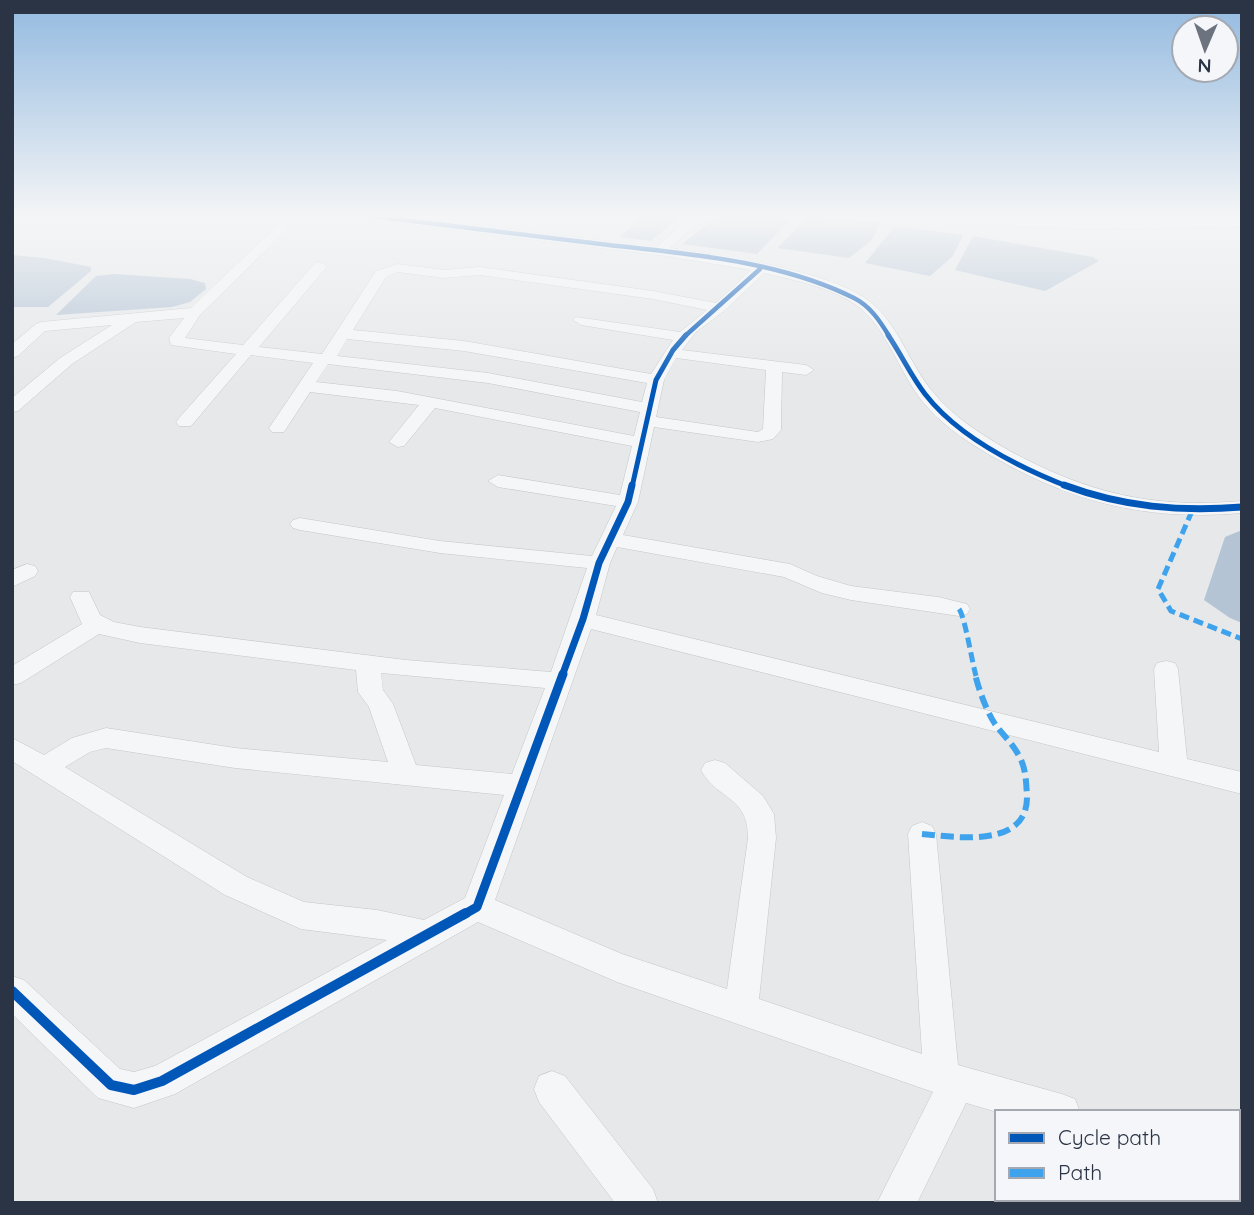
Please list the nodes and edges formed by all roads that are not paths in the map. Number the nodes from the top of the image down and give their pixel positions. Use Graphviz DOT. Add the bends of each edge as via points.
graph roads {
  1 [pos="236,273"];
  2 [pos="313,273"];
  3 [pos="384,273"];
  4 [pos="430,273"];
  5 [pos="460,273"];
  6 [pos="492,273"];
  7 [pos="756,273"];
  8 [pos="772,273"];
  9 [pos="719,308"];
  10 [pos="195,312"];
  11 [pos="132,318"];
  12 [pos="581,320"];
  13 [pos="344,334"];
  14 [pos="678,345"];
  15 [pos="247,350"];
  16 [pos="12,353"];
  17 [pos="326,358"];
  18 [pos="774,366"];
  19 [pos="418,368"];
  20 [pos="806,370"];
  21 [pos="656,380"];
  22 [pos="305,386"];
  23 [pos="397,396"];
  24 [pos="429,404"];
  25 [pos="12,407"];
  26 [pos="185,422"];
  27 [pos="646,424"];
  28 [pos="278,428"];
  29 [pos="398,442"];
  30 [pos="498,481"];
  31 [pos="628,502"];
  32 [pos="1242,507"];
  33 [pos="300,524"];
  34 [pos="610,539"];
  35 [pos="599,563"];
  36 [pos="81,597"];
  37 [pos="959,609"];
  38 [pos="583,619"];
  39 [pos="98,624"];
  40 [pos="368,664"];
  41 [pos="1166,669"];
  42 [pos="12,677"];
  43 [pos="560,681"];
  44 [pos="12,748"];
  45 [pos="45,768"];
  46 [pos="1174,768"];
  47 [pos="715,770"];
  48 [pos="405,774"];
  49 [pos="1242,783"];
  50 [pos="522,786"];
  51 [pos="922,834"];
  52 [pos="477,907"];
  53 [pos="427,935"];
  54 [pos="12,991"];
  55 [pos="741,1010"];
  56 [pos="949,1080"];
  57 [pos="552,1088"];
  58 [pos="1055,1110"];
  59 [pos="639,1203"];
  60 [pos="896,1203"];
  1 -- 10 [label="street"];
  2 -- 15 [label="street"];
  3 -- 13 [label="street"];
  4 -- 5 [label="street"];
  6 -- 9 [label="street"];
  7 -- 9 [label="street"];
  8 -- 32 [label="street" via="858,299 873,312 929,399 948,418 1028,470 1105,501 1192,511"];
  9 -- 14 [label="street"];
  10 -- 11 [label="street"];
  10 -- 15 [label="street" via="177,342"];
  11 -- 16 [label="street" via="41,327"];
  11 -- 25 [label="street" via="66,361"];
  12 -- 14 [label="street"];
  13 -- 17 [label="street"];
  13 -- 21 [label="street" via="464,346"];
  14 -- 18 [label="street"];
  14 -- 21 [label="street"];
  15 -- 17 [label="street"];
  15 -- 26 [label="street"];
  17 -- 19 [label="street"];
  17 -- 22 [label="street"];
  18 -- 20 [label="street"];
  18 -- 27 [label="street" via="772,430 766,435"];
  19 -- 23 [label="street"];
  19 -- 27 [label="street" via="488,378"];
  21 -- 27 [label="street"];
  22 -- 23 [label="street"];
  22 -- 28 [label="street"];
  23 -- 24 [label="street"];
  24 -- 27 [label="street"];
  24 -- 29 [label="street"];
  27 -- 31 [label="street"];
  30 -- 31 [label="street"];
  31 -- 34 [label="street"];
  33 -- 35 [label="street" via="440,547"];
  34 -- 35 [label="street"];
  34 -- 37 [label="street" via="790,571 802,579 849,591"];
  35 -- 38 [label="street"];
  36 -- 39 [label="street" via="91,620"];
  38 -- 43 [label="street"];
  38 -- 46 [label="street"];
  39 -- 40 [label="street" via="140,635"];
  39 -- 42 [label="street"];
  40 -- 43 [label="street"];
  40 -- 48 [label="street" via="371,692 390,728"];
  41 -- 46 [label="street"];
  43 -- 50 [label="street"];
  44 -- 45 [label="street"];
  45 -- 48 [label="street" via="71,748 106,738 235,758"];
  45 -- 53 [label="street" via="236,886 301,915 377,923"];
  46 -- 49 [label="street"];
  47 -- 55 [label="street" via="753,803 760,815 762,838"];
  48 -- 50 [label="street"];
  50 -- 52 [label="street"];
  51 -- 56 [label="street"];
  52 -- 53 [label="street"];
  52 -- 55 [label="street" via="617,967"];
  53 -- 54 [label="street" via="162,1082 134,1090 111,1085"];
  55 -- 56 [label="street"];
  56 -- 58 [label="street"];
  56 -- 60 [label="street"];
  57 -- 59 [label="street"];
}
